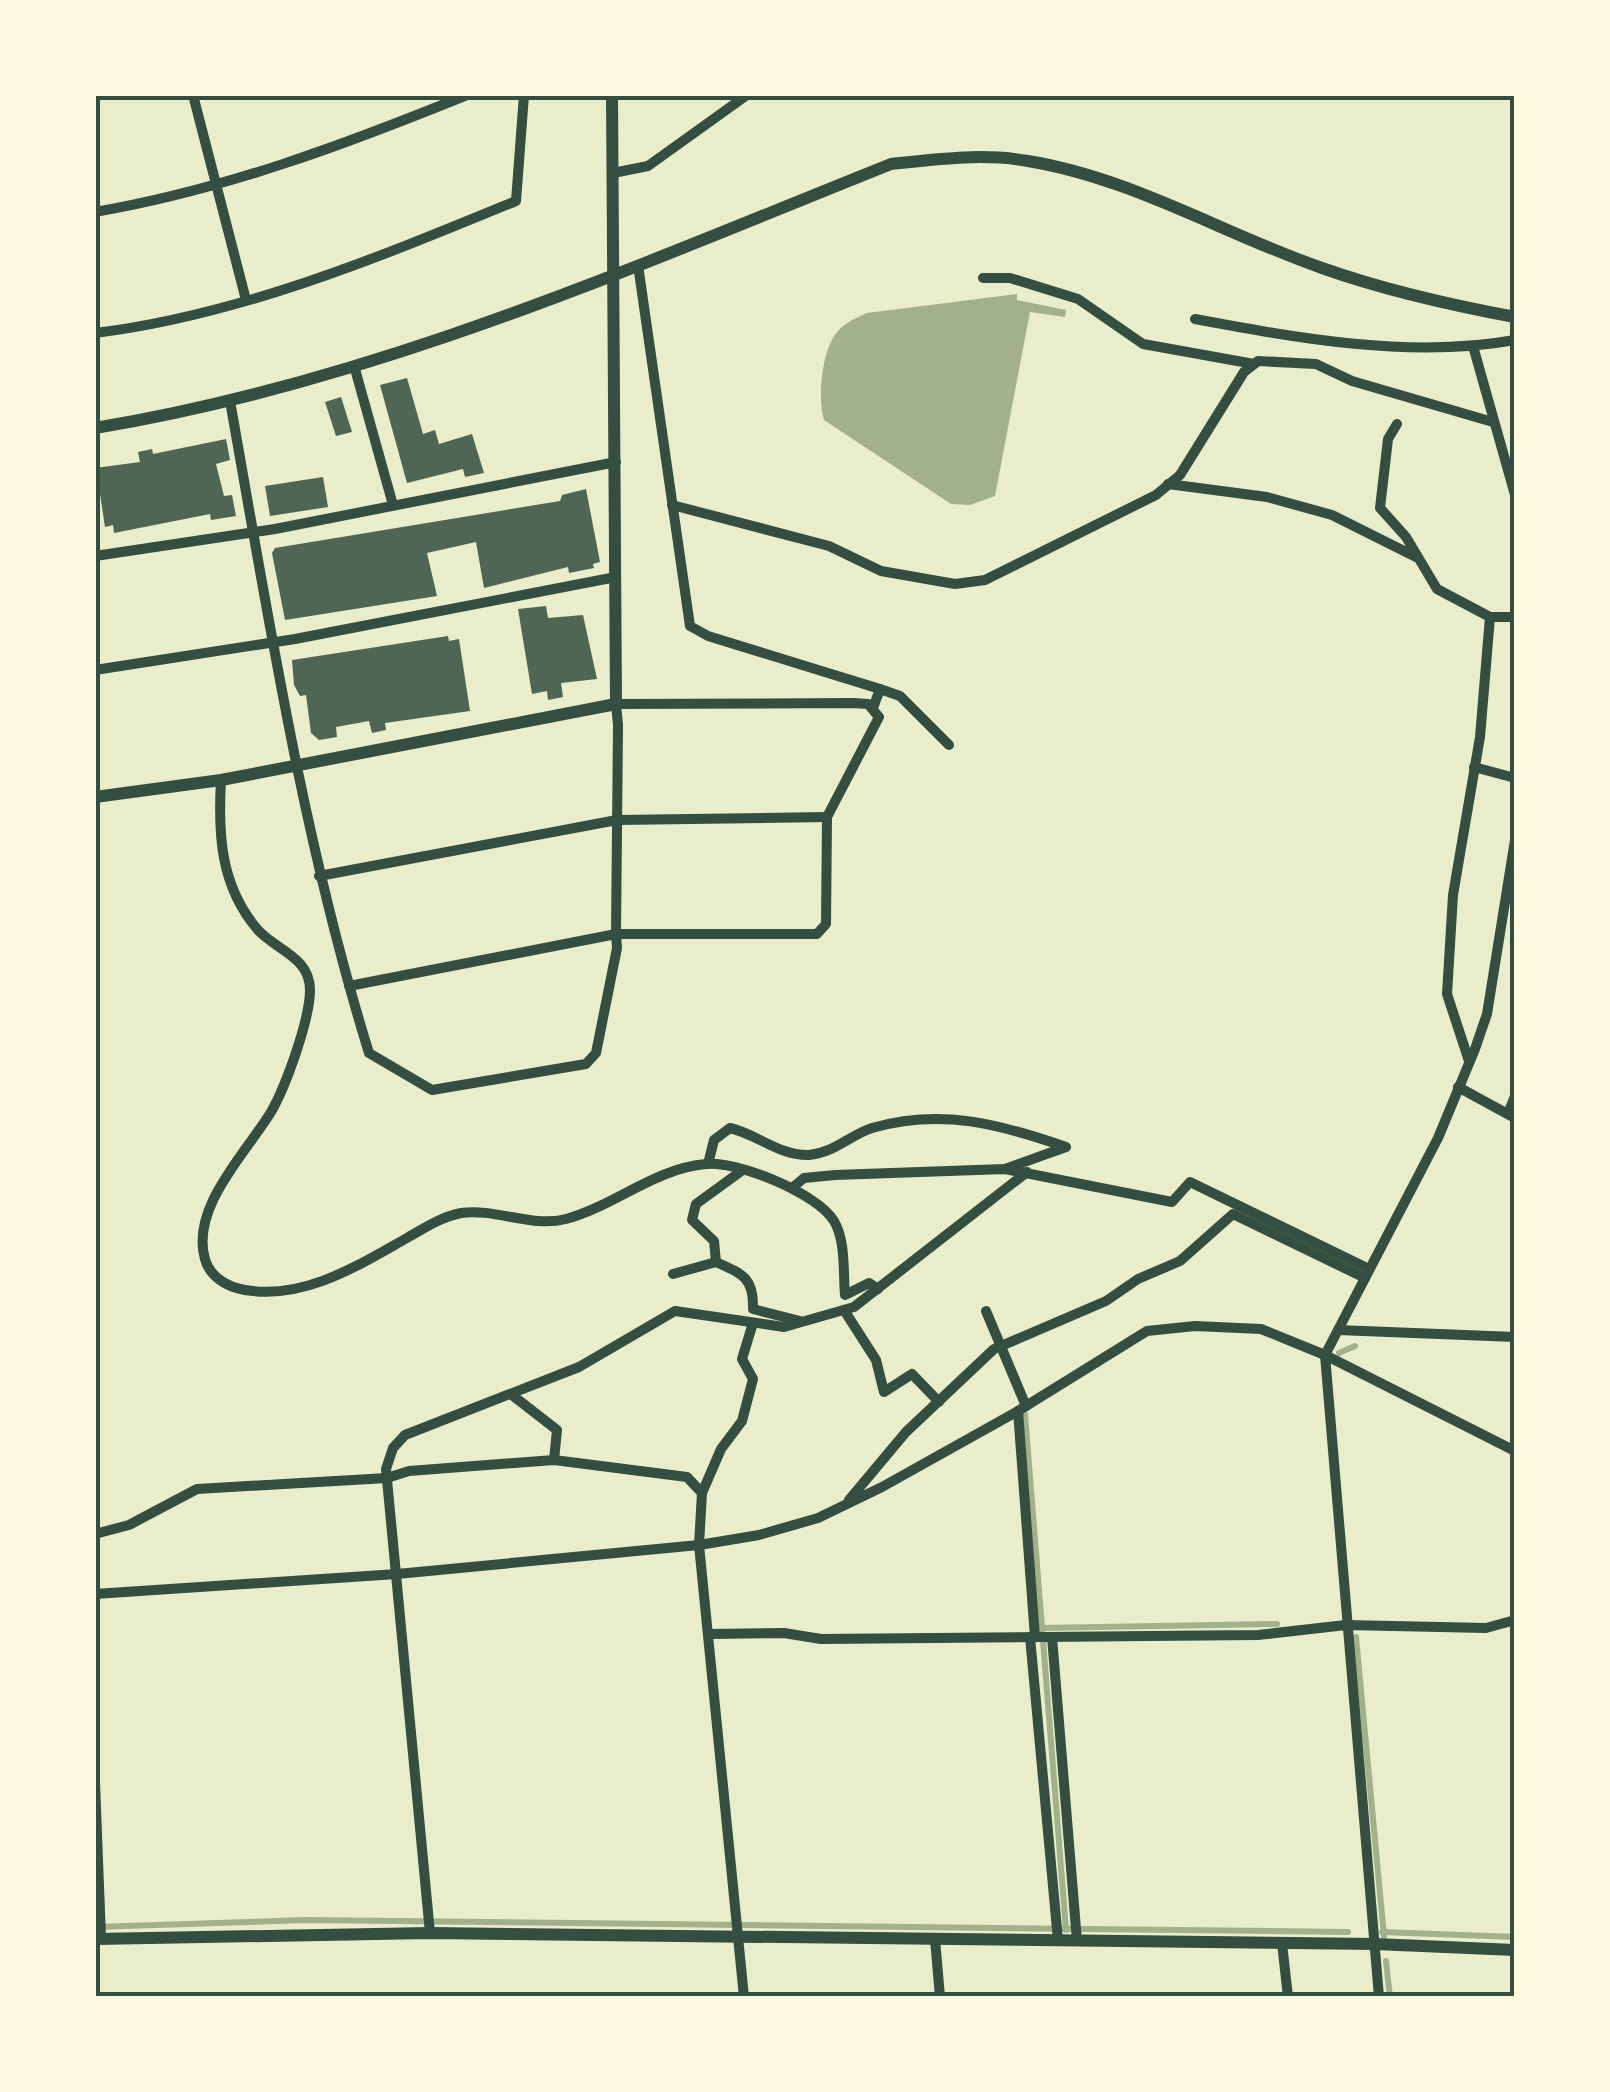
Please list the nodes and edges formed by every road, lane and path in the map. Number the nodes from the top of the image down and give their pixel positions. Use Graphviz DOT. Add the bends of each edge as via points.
graph roads {
  1 [pos="193,95"];
  2 [pos="467,95"];
  3 [pos="524,95"];
  4 [pos="612,95"];
  5 [pos="747,95"];
  6 [pos="725,101"];
  7 [pos="613,173"];
  8 [pos="216,186"];
  9 [pos="95,212"];
  10 [pos="638,264"];
  11 [pos="616,273"];
  12 [pos="983,278"];
  13 [pos="246,300"];
  14 [pos="1515,317"];
  15 [pos="1194,319"];
  16 [pos="95,333"];
  17 [pos="1515,340"];
  18 [pos="1472,346"];
  19 [pos="1254,364"];
  20 [pos="355,368"];
  21 [pos="230,402"];
  22 [pos="1493,422"];
  23 [pos="1397,424"];
  24 [pos="95,428"];
  25 [pos="616,462"];
  26 [pos="1168,484"];
  27 [pos="1515,495"];
  28 [pos="393,505"];
  29 [pos="672,505"];
  30 [pos="253,532"];
  31 [pos="95,556"];
  32 [pos="1417,558"];
  33 [pos="616,577"];
  34 [pos="1490,617"];
  35 [pos="1515,617"];
  36 [pos="274,641"];
  37 [pos="95,670"];
  38 [pos="880,689"];
  39 [pos="616,704"];
  40 [pos="873,708"];
  41 [pos="949,745"];
  42 [pos="297,766"];
  43 [pos="1474,768"];
  44 [pos="1515,778"];
  45 [pos="220,780"];
  46 [pos="95,797"];
  47 [pos="827,817"];
  48 [pos="618,820"];
  49 [pos="1515,840"];
  50 [pos="319,876"];
  51 [pos="616,934"];
  52 [pos="348,986"];
  53 [pos="1469,1062"];
  54 [pos="1458,1086"];
  55 [pos="1515,1096"];
  56 [pos="1512,1114"];
  57 [pos="708,1164"];
  58 [pos="1005,1169"];
  59 [pos="740,1172"];
  60 [pos="1027,1172"];
  61 [pos="792,1188"];
  62 [pos="716,1262"];
  63 [pos="1365,1272"];
  64 [pos="673,1274"];
  65 [pos="878,1289"];
  66 [pos="844,1310"];
  67 [pos="986,1311"];
  68 [pos="806,1322"];
  69 [pos="752,1323"];
  70 [pos="1338,1330"];
  71 [pos="1515,1337"];
  72 [pos="1002,1346"];
  73 [pos="1325,1355"];
  74 [pos="512,1395"];
  75 [pos="938,1402"];
  76 [pos="1022,1409"];
  77 [pos="1515,1451"];
  78 [pos="554,1460"];
  79 [pos="387,1478"];
  80 [pos="702,1493"];
  81 [pos="845,1505"];
  82 [pos="95,1534"];
  83 [pos="699,1546"];
  84 [pos="396,1574"];
  85 [pos="95,1594"];
  86 [pos="1515,1620"];
  87 [pos="1346,1625"];
  88 [pos="710,1634"];
  89 [pos="1040,1637"];
  90 [pos="95,1782"];
  91 [pos="429,1925"];
  92 [pos="737,1928"];
  93 [pos="99,1932"];
  94 [pos="1057,1933"];
  95 [pos="1076,1933"];
  96 [pos="935,1938"];
  97 [pos="1282,1943"];
  98 [pos="1374,1944"];
  99 [pos="1515,1950"];
  100 [pos="744,1997"];
  101 [pos="940,1997"];
  102 [pos="1288,1997"];
  103 [pos="1379,1997"];
  1 -- 8 [label="street"];
  2 -- 8 [label="street"];
  3 -- 13 [label="street" via="516,201"];
  4 -- 7 [label="street"];
  5 -- 6 [label="street"];
  6 -- 7 [label="street" via="648,166"];
  7 -- 11 [label="street"];
  8 -- 9 [label="street"];
  8 -- 13 [label="street"];
  10 -- 11 [label="street"];
  10 -- 14 [label="street" via="891,164 988,157 1124,186 1323,268"];
  10 -- 29 [label="street"];
  11 -- 20 [label="street"];
  11 -- 25 [label="street"];
  12 -- 19 [label="street" via="1010,278 1078,299 1144,344"];
  13 -- 16 [label="street"];
  15 -- 18 [label="street" via="1304,339"];
  17 -- 18 [label="street"];
  18 -- 22 [label="street"];
  19 -- 22 [label="street" via="1316,364"];
  19 -- 26 [label="street"];
  20 -- 21 [label="street"];
  20 -- 28 [label="street"];
  21 -- 24 [label="street"];
  21 -- 30 [label="street"];
  22 -- 27 [label="street"];
  23 -- 32 [label="street" via="1379,483 1380,508"];
  25 -- 28 [label="street"];
  25 -- 33 [label="street"];
  26 -- 29 [label="street" via="1046,552 985,580 955,584 880,571 830,546"];
  26 -- 32 [label="street" via="1267,497 1332,515"];
  28 -- 30 [label="street"];
  29 -- 38 [label="street" via="690,626"];
  30 -- 31 [label="street"];
  30 -- 36 [label="street"];
  32 -- 34 [label="street" via="1436,590"];
  33 -- 36 [label="street"];
  33 -- 39 [label="street"];
  34 -- 35 [label="street"];
  34 -- 43 [label="street"];
  36 -- 37 [label="street"];
  36 -- 42 [label="street"];
  38 -- 40 [label="street"];
  38 -- 41 [label="street" via="900,696"];
  39 -- 40 [label="street" via="853,702"];
  39 -- 42 [label="street"];
  39 -- 48 [label="street"];
  40 -- 47 [label="street" via="879,724"];
  42 -- 45 [label="street"];
  42 -- 50 [label="street"];
  43 -- 44 [label="street"];
  43 -- 53 [label="street" via="1453,895 1446,994"];
  45 -- 46 [label="street"];
  45 -- 57 [label="street" via="218,835 227,874 259,931 300,964 310,989 273,1108 205,1220 205,1260 222,1282 250,1291 311,1286 440,1220 475,1212 560,1221"];
  47 -- 48 [label="street"];
  47 -- 51 [label="street" via="826,924 817,934"];
  48 -- 50 [label="street"];
  48 -- 51 [label="street"];
  49 -- 53 [label="street" via="1486,1014"];
  50 -- 52 [label="street"];
  51 -- 52 [label="street"];
  51 -- 52 [label="street" via="596,1053 586,1064 432,1090 370,1053"];
  53 -- 54 [label="street"];
  54 -- 56 [label="street"];
  54 -- 63 [label="street" via="1438,1138"];
  55 -- 56 [label="street"];
  57 -- 58 [label="street" via="714,1140 730,1128 793,1154 811,1154 898,1120 940,1116 998,1123 1066,1147"];
  57 -- 59 [label="street"];
  58 -- 60 [label="street"];
  58 -- 61 [label="street" via="835,1175 804,1178"];
  59 -- 61 [label="street"];
  59 -- 62 [label="street" via="696,1204 692,1220 714,1241"];
  60 -- 63 [label="street" via="1172,1202 1190,1182"];
  60 -- 65 [label="street"];
  61 -- 65 [label="street" via="834,1220 845,1296 869,1283"];
  62 -- 64 [label="street"];
  62 -- 68 [label="street" via="746,1276 754,1287 753,1309"];
  63 -- 70 [label="street"];
  63 -- 72 [label="street" via="1233,1214 1180,1261 1106,1302"];
  65 -- 66 [label="street"];
  66 -- 68 [label="street"];
  66 -- 75 [label="street" via="876,1360 884,1392 912,1374"];
  67 -- 72 [label="street"];
  68 -- 69 [label="street"];
  69 -- 74 [label="street" via="676,1311 578,1367"];
  69 -- 80 [label="street" via="742,1359 754,1379 742,1421"];
  70 -- 71 [label="street"];
  70 -- 73 [label="street"];
  72 -- 75 [label="street"];
  72 -- 76 [label="street"];
  73 -- 76 [label="street" via="1261,1329 1147,1331"];
  73 -- 77 [label="street"];
  73 -- 87 [label="street"];
  74 -- 78 [label="street" via="557,1430"];
  74 -- 79 [label="street" via="404,1436 393,1448"];
  75 -- 81 [label="street"];
  76 -- 81 [label="street"];
  76 -- 89 [label="street"];
  78 -- 79 [label="street"];
  78 -- 80 [label="street" via="687,1476"];
  79 -- 82 [label="street" via="197,1489 129,1525"];
  79 -- 84 [label="street"];
  80 -- 83 [label="street"];
  81 -- 83 [label="street" via="759,1535"];
  83 -- 84 [label="street"];
  83 -- 88 [label="street"];
  84 -- 85 [label="street"];
  84 -- 91 [label="street"];
  86 -- 87 [label="street" via="1486,1628"];
  87 -- 89 [label="street" via="1258,1635"];
  87 -- 98 [label="street"];
  88 -- 89 [label="street"];
  88 -- 92 [label="street"];
  89 -- 94 [label="street"];
  89 -- 95 [label="street"];
  90 -- 93 [label="street"];
  91 -- 92 [label="street"];
  91 -- 93 [label="street"];
  92 -- 96 [label="street"];
  92 -- 100 [label="street"];
  94 -- 95 [label="street"];
  94 -- 96 [label="street"];
  95 -- 97 [label="street"];
  96 -- 101 [label="street"];
  97 -- 98 [label="street"];
  97 -- 102 [label="street"];
  98 -- 99 [label="street"];
  98 -- 103 [label="street"];
}
